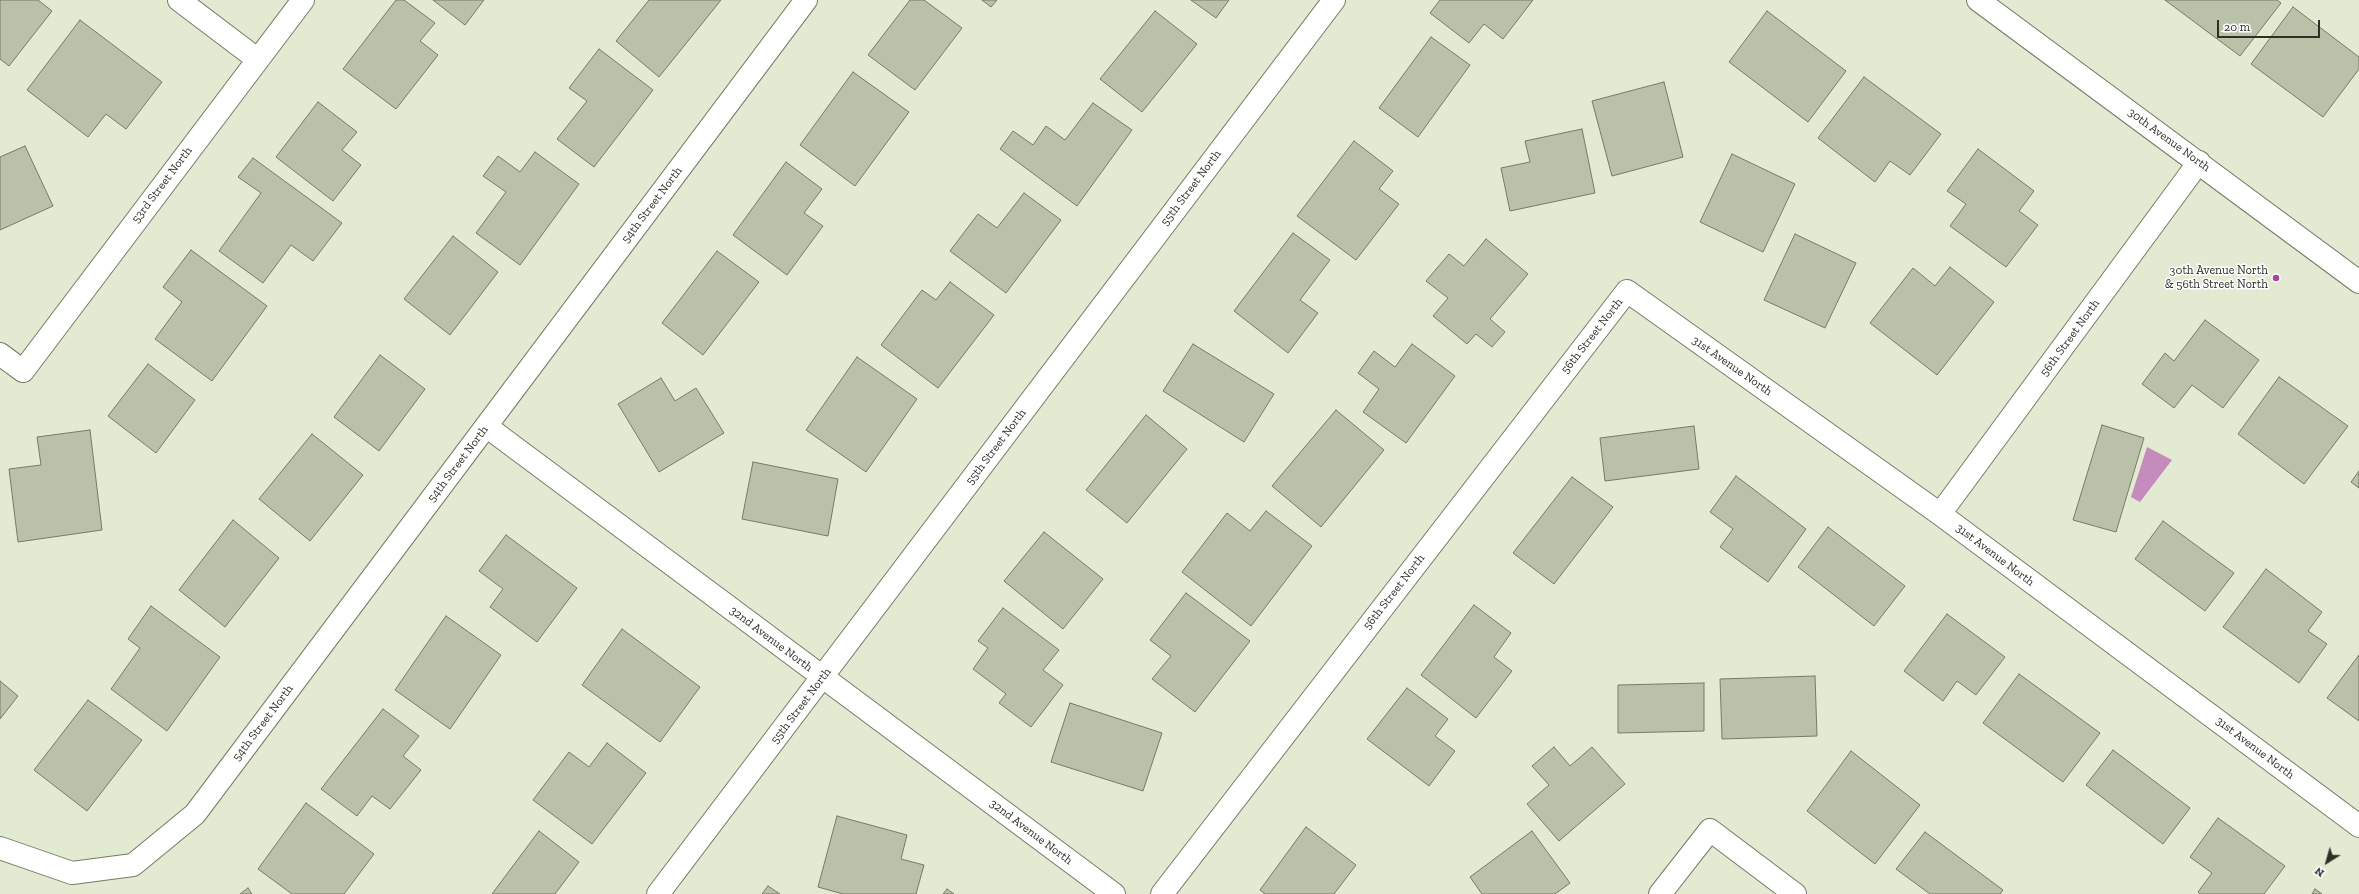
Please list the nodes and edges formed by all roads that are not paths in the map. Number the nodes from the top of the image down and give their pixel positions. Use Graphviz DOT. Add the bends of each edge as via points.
graph roads {
  1 [pos="179,0"];
  2 [pos="303,0"];
  3 [pos="806,0"];
  4 [pos="1334,0"];
  5 [pos="1978,0"];
  6 [pos="257,59"];
  7 [pos="2199,162"];
  8 [pos="2359,282"];
  9 [pos="1627,291"];
  10 [pos="0,354"];
  11 [pos="486,426"];
  12 [pos="1940,514"];
  13 [pos="823,677"];
  14 [pos="2359,826"];
  15 [pos="0,848"];
  16 [pos="658,894"];
  17 [pos="1114,894"];
  18 [pos="1162,894"];
  19 [pos="1660,894"];
  20 [pos="1795,894"];
  1 -- 6 [label="street"];
  2 -- 6 [label="street, 53rd Street North"];
  3 -- 11 [label="street, 54th Street North"];
  4 -- 13 [label="street, 55th Street North"];
  5 -- 7 [label="street, 30th Avenue North"];
  6 -- 10 [label="street, 53rd Street North" via="23,371"];
  7 -- 8 [label="street, 30th Avenue North"];
  7 -- 12 [label="street, 56th Street North"];
  9 -- 12 [label="street, 31st Avenue North"];
  9 -- 18 [label="street, 56th Street North"];
  11 -- 13 [label="street, 32nd Avenue North"];
  11 -- 15 [label="street, 54th Street North" via="195,814 133,866 72,873"];
  12 -- 14 [label="street, 31st Avenue North"];
  13 -- 16 [label="street, 55th Street North"];
  13 -- 17 [label="street, 32nd Avenue North"];
  19 -- 20 [label="street" via="1710,830"];
}
